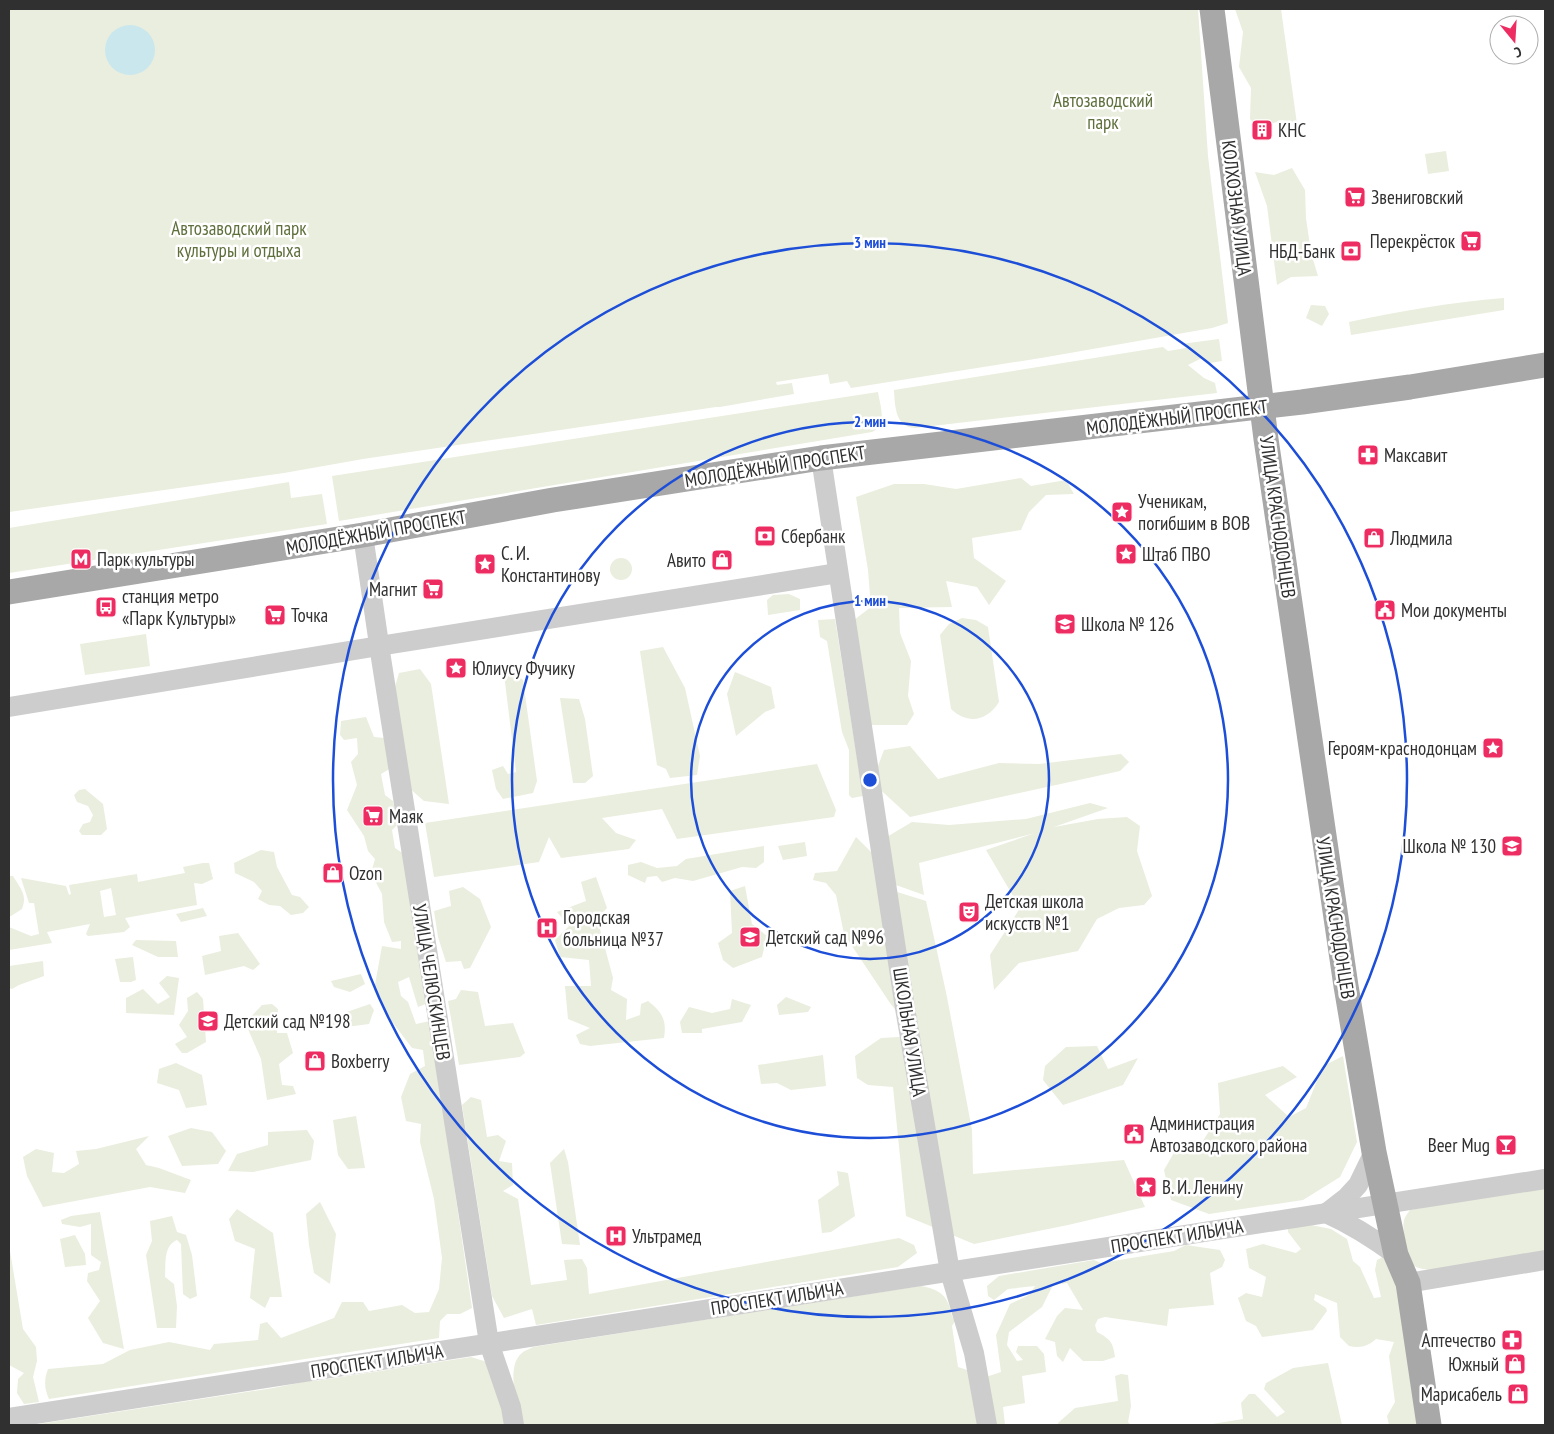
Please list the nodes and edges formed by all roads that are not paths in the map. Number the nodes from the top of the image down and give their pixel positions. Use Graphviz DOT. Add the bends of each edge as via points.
graph roads {
  1 [pos="1212,9"];
  2 [pos="1545,365"];
  3 [pos="1262,407"];
  4 [pos="820,458"];
  5 [pos="363,535"];
  6 [pos="838,573"];
  7 [pos="9,592"];
  8 [pos="379,646"];
  9 [pos="9,707"];
  10 [pos="1374,1152"];
  11 [pos="1545,1179"];
  12 [pos="1385,1204"];
  13 [pos="1326,1213"];
  14 [pos="1396,1255"];
  15 [pos="1545,1260"];
  16 [pos="950,1272"];
  17 [pos="1408,1283"];
  18 [pos="489,1343"];
  19 [pos="9,1418"];
  20 [pos="514,1425"];
  21 [pos="988,1425"];
  22 [pos="1429,1425"];
  1 -- 3 [label="main road, КОЛХОЗНАЯ УЛИЦА"];
  2 -- 3 [label="main road, МОЛОДЁЖНЫЙ ПРОСПЕКТ"];
  3 -- 4 [label="main road, МОЛОДЁЖНЫЙ ПРОСПЕКТ"];
  3 -- 10 [label="main road, УЛИЦА КРАСНОДОНЦЕВ" via="1346,986"];
  4 -- 5 [label="main road, МОЛОДЁЖНЫЙ ПРОСПЕКТ" via="553,500"];
  4 -- 6 [label="street, ШКОЛЬНАЯ УЛИЦА"];
  5 -- 7 [label="main road, МОЛОДЁЖНЫЙ ПРОСПЕКТ"];
  5 -- 8 [label="street, УЛИЦА ЧЕЛЮСКИНЦЕВ"];
  6 -- 8 [label="street"];
  6 -- 16 [label="street, ШКОЛЬНАЯ УЛИЦА" via="905,1008"];
  8 -- 9 [label="street"];
  8 -- 18 [label="street, УЛИЦА ЧЕЛЮСКИНЦЕВ"];
  10 -- 12 [label="main road, УЛИЦА КРАСНОДОНЦЕВ"];
  10 -- 13 [label="street" via="1358,1185"];
  11 -- 12 [label="street, ПРОСПЕКТ ИЛЬИЧА"];
  12 -- 13 [label="street, ПРОСПЕКТ ИЛЬИЧА"];
  12 -- 14 [label="main road, УЛИЦА КРАСНОДОНЦЕВ"];
  13 -- 14 [label="street" via="1367,1234"];
  13 -- 16 [label="street, ПРОСПЕКТ ИЛЬИЧА"];
  14 -- 17 [label="main road, УЛИЦА КРАСНОДОНЦЕВ"];
  15 -- 17 [label="street"];
  16 -- 18 [label="street, ПРОСПЕКТ ИЛЬИЧА"];
  16 -- 21 [label="street, ШКОЛЬНАЯ УЛИЦА" via="974,1353"];
  17 -- 22 [label="main road, УЛИЦА КРАСНОДОНЦЕВ"];
  18 -- 19 [label="street, ПРОСПЕКТ ИЛЬИЧА"];
  18 -- 20 [label="street, УЛИЦА ЧЕЛЮСКИНЦЕВ"];
}
